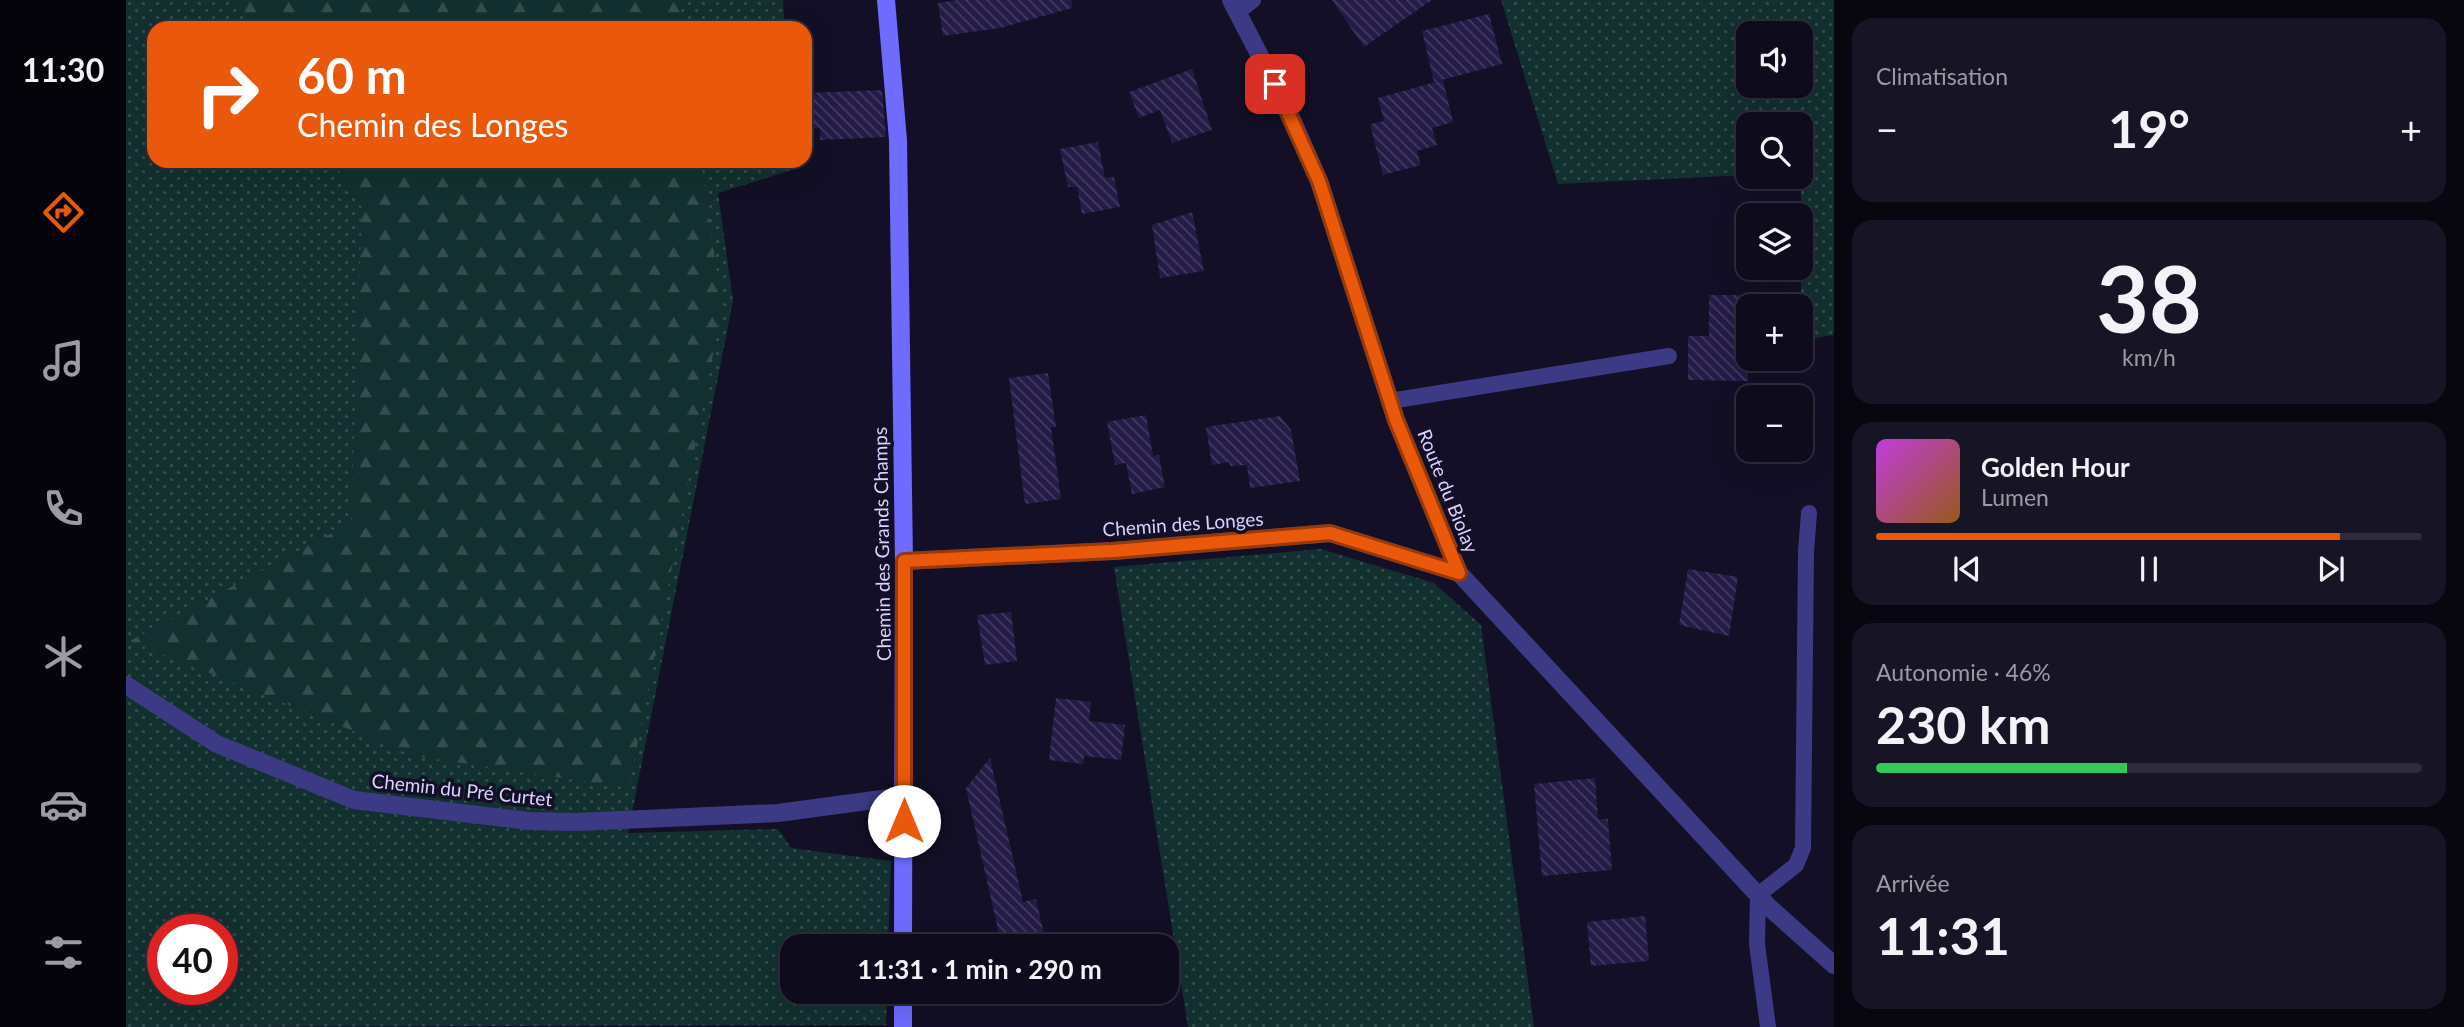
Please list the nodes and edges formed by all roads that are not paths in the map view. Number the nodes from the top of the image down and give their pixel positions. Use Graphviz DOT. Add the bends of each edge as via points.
graph roads {
  1 [pos="886,0"];
  2 [pos="1253,0"];
  3 [pos="1235,6"];
  4 [pos="1669,356"];
  5 [pos="1390,401"];
  6 [pos="1809,513"];
  7 [pos="904,561"];
  8 [pos="1459,573"];
  9 [pos="126,685"];
  10 [pos="904,796"];
  11 [pos="1758,895"];
  12 [pos="903,934"];
  13 [pos="1834,965"];
  14 [pos="903,1004"];
  15 [pos="903,1027"];
  16 [pos="1768,1027"];
  1 -- 7 [label="street, Chemin des Grands Champs" via="898,140"];
  2 -- 3 [label="lane"];
  3 -- 5 [label="street, Route du Biolay" via="1319,181"];
  4 -- 5 [label="lane"];
  5 -- 8 [label="street, Route du Biolay"];
  6 -- 11 [label="lane" via="1803,848 1796,865"];
  7 -- 8 [label="street, Chemin des Longes" via="1113,551 1330,533"];
  7 -- 10 [label="street, Chemin des Grands Champs"];
  8 -- 11 [label="street, Route du Biolay"];
  9 -- 10 [label="street, Chemin du Pré Curtet" via="217,744 354,800 529,821 576,822 778,813"];
  10 -- 12 [label="street, Chemin des Grands Champs"];
  11 -- 13 [label="street, Route du Biolay"];
  11 -- 16 [label="lane" via="1756,944"];
  14 -- 15 [label="street"];
}
